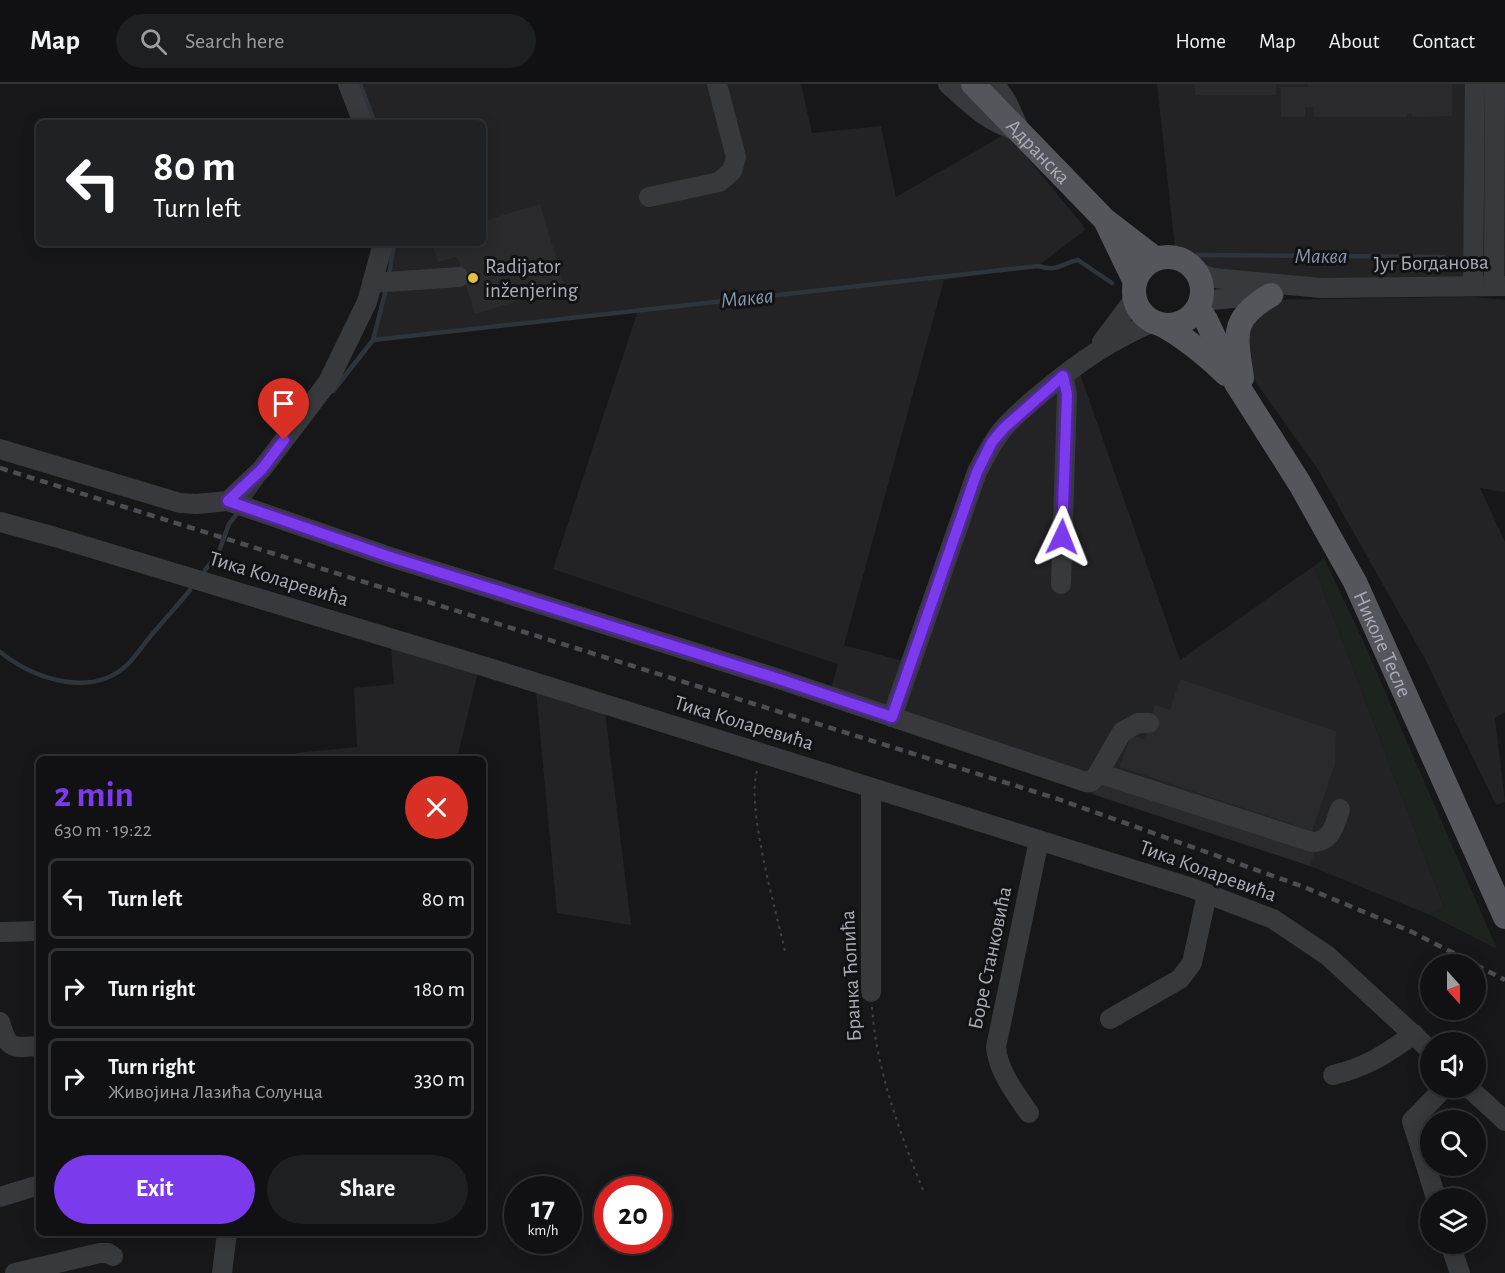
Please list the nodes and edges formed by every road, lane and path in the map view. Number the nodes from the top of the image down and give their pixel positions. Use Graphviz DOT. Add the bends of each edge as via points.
graph roads {
  1 [pos="348,84"];
  2 [pos="717,84"];
  3 [pos="948,84"];
  4 [pos="973,84"];
  5 [pos="995,84"];
  6 [pos="1475,84"];
  7 [pos="1495,84"];
  8 [pos="362,120"];
  9 [pos="1492,128"];
  10 [pos="1020,132"];
  11 [pos="1456,187"];
  12 [pos="1474,196"];
  13 [pos="1494,196"];
  14 [pos="649,197"];
  15 [pos="1105,220"];
  16 [pos="382,246"];
  17 [pos="1156,259"];
  18 [pos="1198,273"];
  19 [pos="459,277"];
  20 [pos="372,283"];
  21 [pos="1473,286"];
  22 [pos="1499,286"];
  23 [pos="1321,288"];
  24 [pos="1135,290"];
  25 [pos="1271,294"];
  26 [pos="1200,305"];
  27 [pos="1158,323"];
  28 [pos="1094,352"];
  29 [pos="1063,376"];
  30 [pos="1241,391"];
  31 [pos="0,449"];
  32 [pos="231,502"];
  33 [pos="0,522"];
  34 [pos="1060,584"];
  35 [pos="892,717"];
  36 [pos="1149,723"];
  37 [pos="763,754"];
  38 [pos="1092,778"];
  39 [pos="871,788"];
  40 [pos="1340,809"];
  41 [pos="1039,840"];
  42 [pos="1207,894"];
  43 [pos="1505,917"];
  44 [pos="36,931"];
  45 [pos="0,932"];
  46 [pos="785,951"];
  47 [pos="872,992"];
  48 [pos="1110,1019"];
  49 [pos="0,1022"];
  50 [pos="1414,1034"];
  51 [pos="1420,1040"];
  52 [pos="36,1046"];
  53 [pos="1333,1075"];
  54 [pos="1434,1098"];
  55 [pos="1480,1098"];
  56 [pos="1029,1113"];
  57 [pos="1505,1121"];
  58 [pos="36,1186"];
  59 [pos="1433,1188"];
  60 [pos="923,1190"];
  61 [pos="0,1197"];
  62 [pos="227,1236"];
  63 [pos="1453,1254"];
  64 [pos="113,1256"];
  65 [pos="15,1273"];
  66 [pos="222,1273"];
  67 [pos="1460,1273"];
  1 -- 8 [label="street"];
  2 -- 14 [label="street" via="736,157 732,171 719,182"];
  3 -- 10 [label="street" via="998,125"];
  4 -- 10 [label="main road, Адранска"];
  5 -- 10 [label="street"];
  6 -- 9 [label="street"];
  7 -- 9 [label="street"];
  9 -- 12 [label="street"];
  9 -- 13 [label="street"];
  10 -- 15 [label="main road, Адранска"];
  11 -- 12 [label="street" via="1467,188"];
  12 -- 13 [label="street"];
  12 -- 21 [label="street"];
  13 -- 22 [label="street"];
  15 -- 17 [label="main road, Адранска"];
  15 -- 24 [label="main road, Адранска"];
  16 -- 20 [label="street"];
  17 -- 18 [label="main road" via="1185,260"];
  17 -- 24 [label="main road" via="1139,272"];
  18 -- 23 [label="street" via="1213,278"];
  18 -- 26 [label="main road" via="1202,282"];
  19 -- 20 [label="street"];
  20 -- 32 [label="street" via="367,302 328,382 262,469"];
  21 -- 22 [label="street, Југ Богданова"];
  21 -- 23 [label="street, Југ Богданова"];
  23 -- 25 [label="street"];
  24 -- 27 [label="main road" via="1138,308"];
  24 -- 28 [label="street"];
  25 -- 26 [label="street"];
  25 -- 30 [label="main road" via="1245,314 1239,326"];
  26 -- 27 [label="main road" via="1183,322"];
  26 -- 30 [label="main road, Николе Тесле"];
  27 -- 28 [label="street" via="1126,333"];
  27 -- 30 [label="main road, Николе Тесле" via="1208,356"];
  28 -- 29 [label="street"];
  29 -- 34 [label="street" via="1067,394"];
  29 -- 35 [label="street" via="992,442 977,472"];
  30 -- 43 [label="main road, Николе Тесле" via="1355,582"];
  31 -- 32 [label="street" via="180,503"];
  32 -- 35 [label="street" via="387,556"];
  33 -- 37 [label="street, Тика Коларевића"];
  35 -- 38 [label="street"];
  36 -- 38 [label="street" via="1138,723 1122,732"];
  37 -- 39 [label="street, Тика Коларевића"];
  37 -- 46 [label="path" via="754,781 757,821"];
  38 -- 40 [label="street" via="1312,842 1331,834"];
  39 -- 41 [label="street, Тика Коларевића"];
  39 -- 47 [label="street, Бранка Ћопића"];
  41 -- 42 [label="street, Тика Коларевића"];
  41 -- 56 [label="street, Боре Станковића" via="996,1047 1008,1083"];
  42 -- 48 [label="street" via="1192,963 1180,979"];
  42 -- 50 [label="street, Тика Коларевића" via="1274,919 1328,956"];
  44 -- 45 [label="street"];
  47 -- 60 [label="path, Бранка Ћопића" via="874,1038 901,1135"];
  49 -- 52 [label="street" via="7,1041 19,1048"];
  50 -- 51 [label="street, Тика Коларевића"];
  50 -- 53 [label="street" via="1366,1065"];
  54 -- 59 [label="street" via="1412,1121"];
  55 -- 57 [label="street"];
  58 -- 61 [label="street"];
  62 -- 66 [label="street"];
  63 -- 67 [label="street"];
  64 -- 65 [label="street" via="100,1253"];
}
